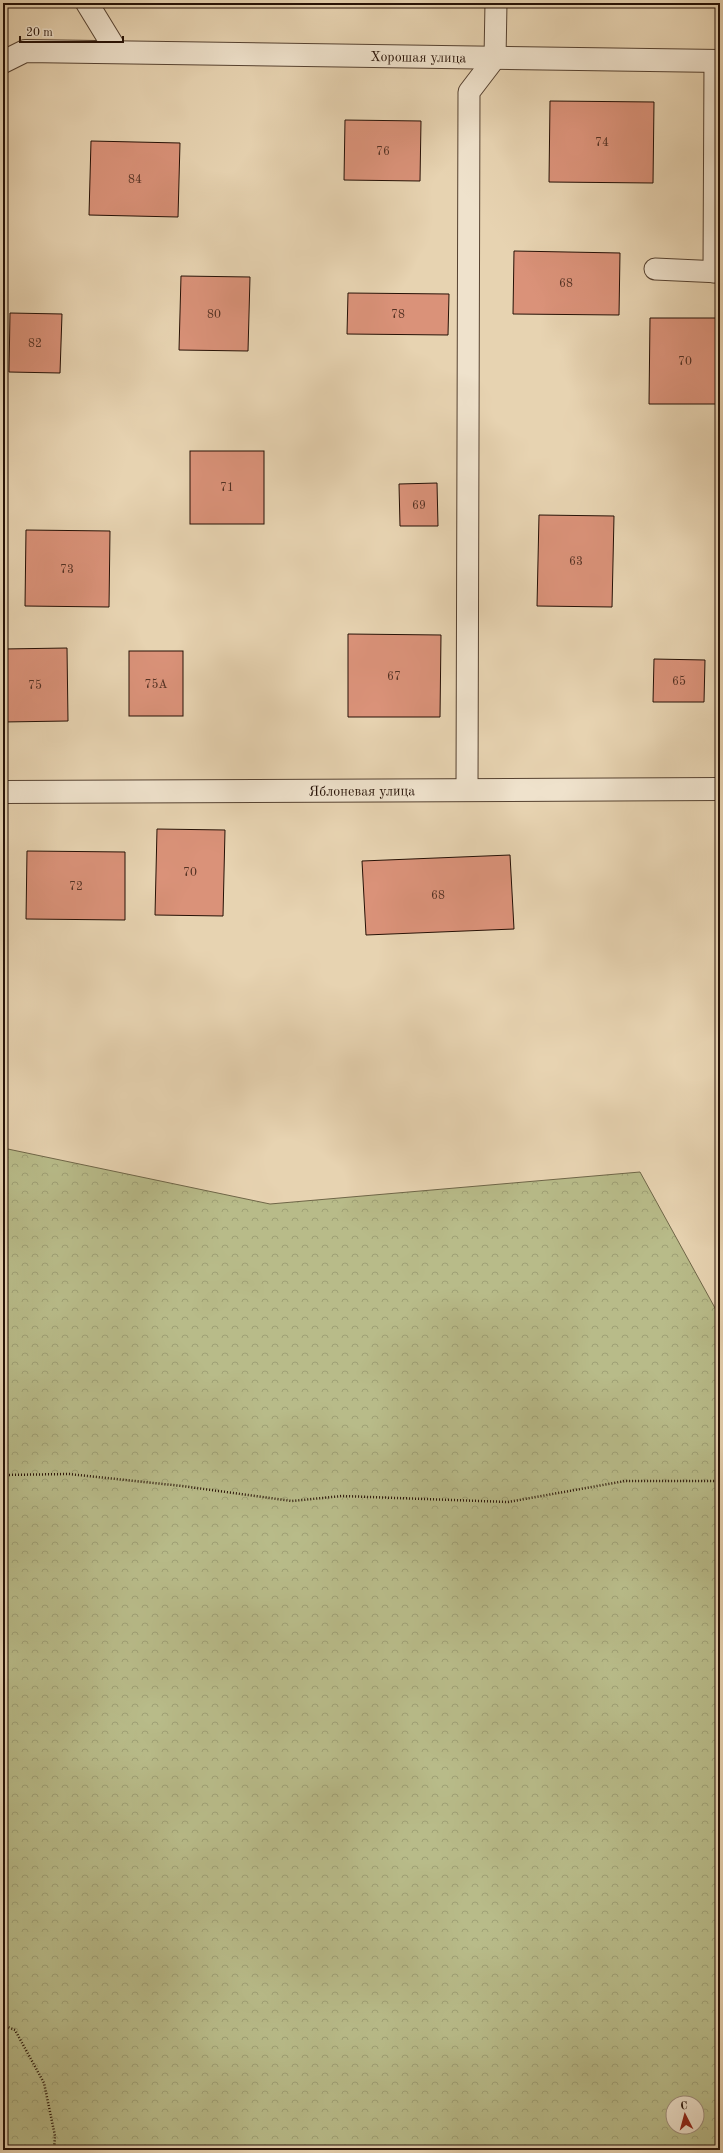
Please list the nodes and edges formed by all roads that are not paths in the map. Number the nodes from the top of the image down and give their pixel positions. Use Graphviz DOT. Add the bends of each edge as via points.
graph roads {
  1 [pos="87,3"];
  2 [pos="496,3"];
  3 [pos="117,52"];
  4 [pos="495,58"];
  5 [pos="718,61"];
  6 [pos="3,62"];
  7 [pos="655,269"];
  8 [pos="717,272"];
  9 [pos="720,789"];
  10 [pos="467,790"];
  11 [pos="3,792"];
  1 -- 3 [label="street"];
  2 -- 4 [label="lane"];
  3 -- 4 [label="street, Хорошая улица"];
  3 -- 6 [label="street, Хорошая улица" via="25,51"];
  4 -- 5 [label="street, Хорошая улица"];
  4 -- 10 [label="lane" via="469,92"];
  5 -- 8 [label="lane"];
  7 -- 8 [label="lane"];
  9 -- 10 [label="street, Яблоневая улица"];
  10 -- 11 [label="street, Яблоневая улица"];
}
